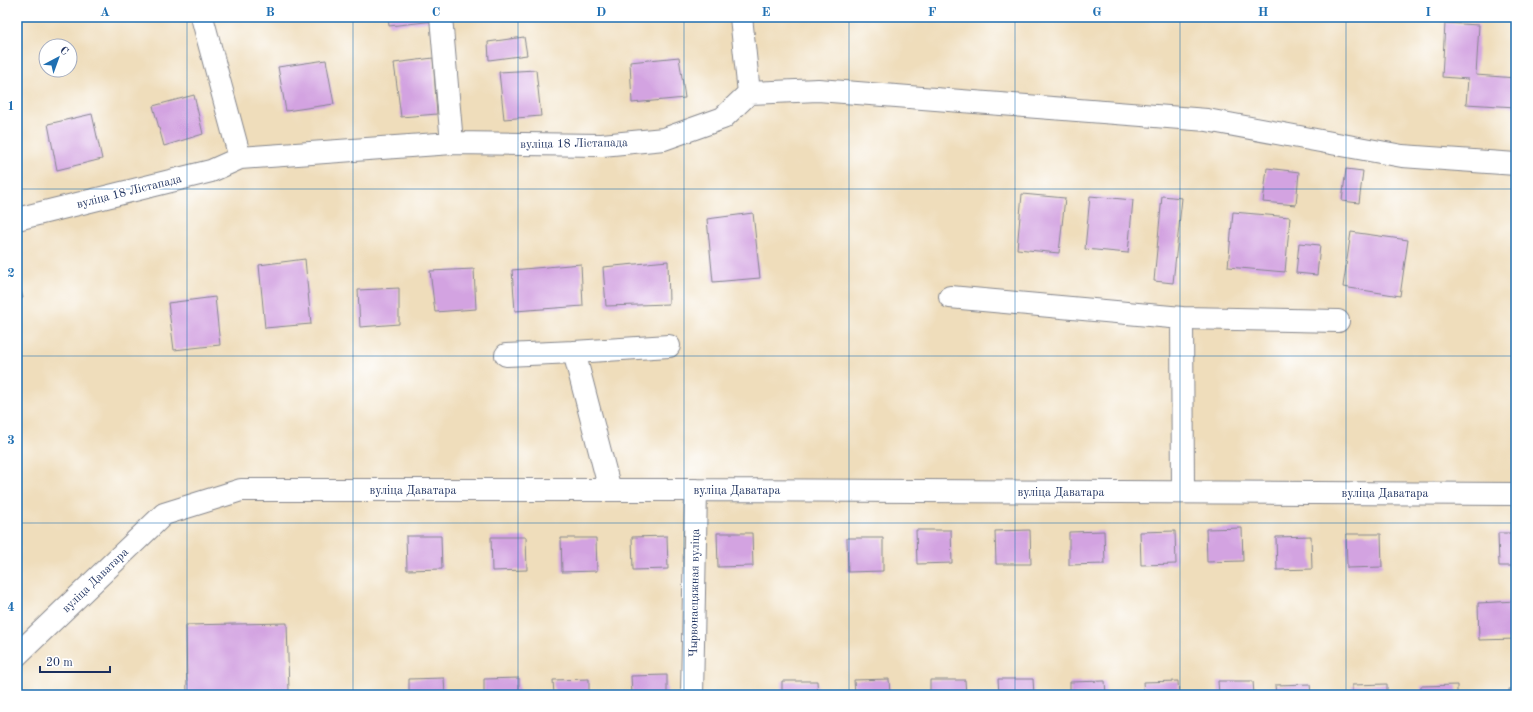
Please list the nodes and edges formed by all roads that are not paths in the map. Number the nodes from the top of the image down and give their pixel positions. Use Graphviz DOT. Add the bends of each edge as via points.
graph roads {
  1 [pos="202,17"];
  2 [pos="441,17"];
  3 [pos="741,17"];
  4 [pos="749,93"];
  5 [pos="452,143"];
  6 [pos="240,158"];
  7 [pos="1516,164"];
  8 [pos="17,219"];
  9 [pos="950,297"];
  10 [pos="1182,318"];
  11 [pos="1338,321"];
  12 [pos="669,346"];
  13 [pos="574,352"];
  14 [pos="506,355"];
  15 [pos="610,490"];
  16 [pos="696,490"];
  17 [pos="1183,492"];
  18 [pos="1516,494"];
  19 [pos="17,654"];
  20 [pos="692,695"];
  1 -- 6 [label="street"];
  2 -- 5 [label="street"];
  3 -- 4 [label="street"];
  4 -- 5 [label="street, вуліца 18 Лістапада" via="723,118 664,139 602,145"];
  4 -- 7 [label="street" via="818,90 1207,120 1402,156"];
  5 -- 6 [label="street, вуліца 18 Лістапада"];
  6 -- 8 [label="street, вуліца 18 Лістапада" via="211,171"];
  9 -- 10 [label="street"];
  10 -- 11 [label="street"];
  10 -- 17 [label="street"];
  12 -- 13 [label="street"];
  13 -- 14 [label="street"];
  13 -- 15 [label="street"];
  15 -- 16 [label="street, вуліца Даватара"];
  15 -- 19 [label="street, вуліца Даватара" via="241,490 164,514"];
  16 -- 17 [label="street, вуліца Даватара"];
  16 -- 20 [label="street, Чырвонасцяжная вуліца"];
  17 -- 18 [label="street, вуліца Даватара"];
}
